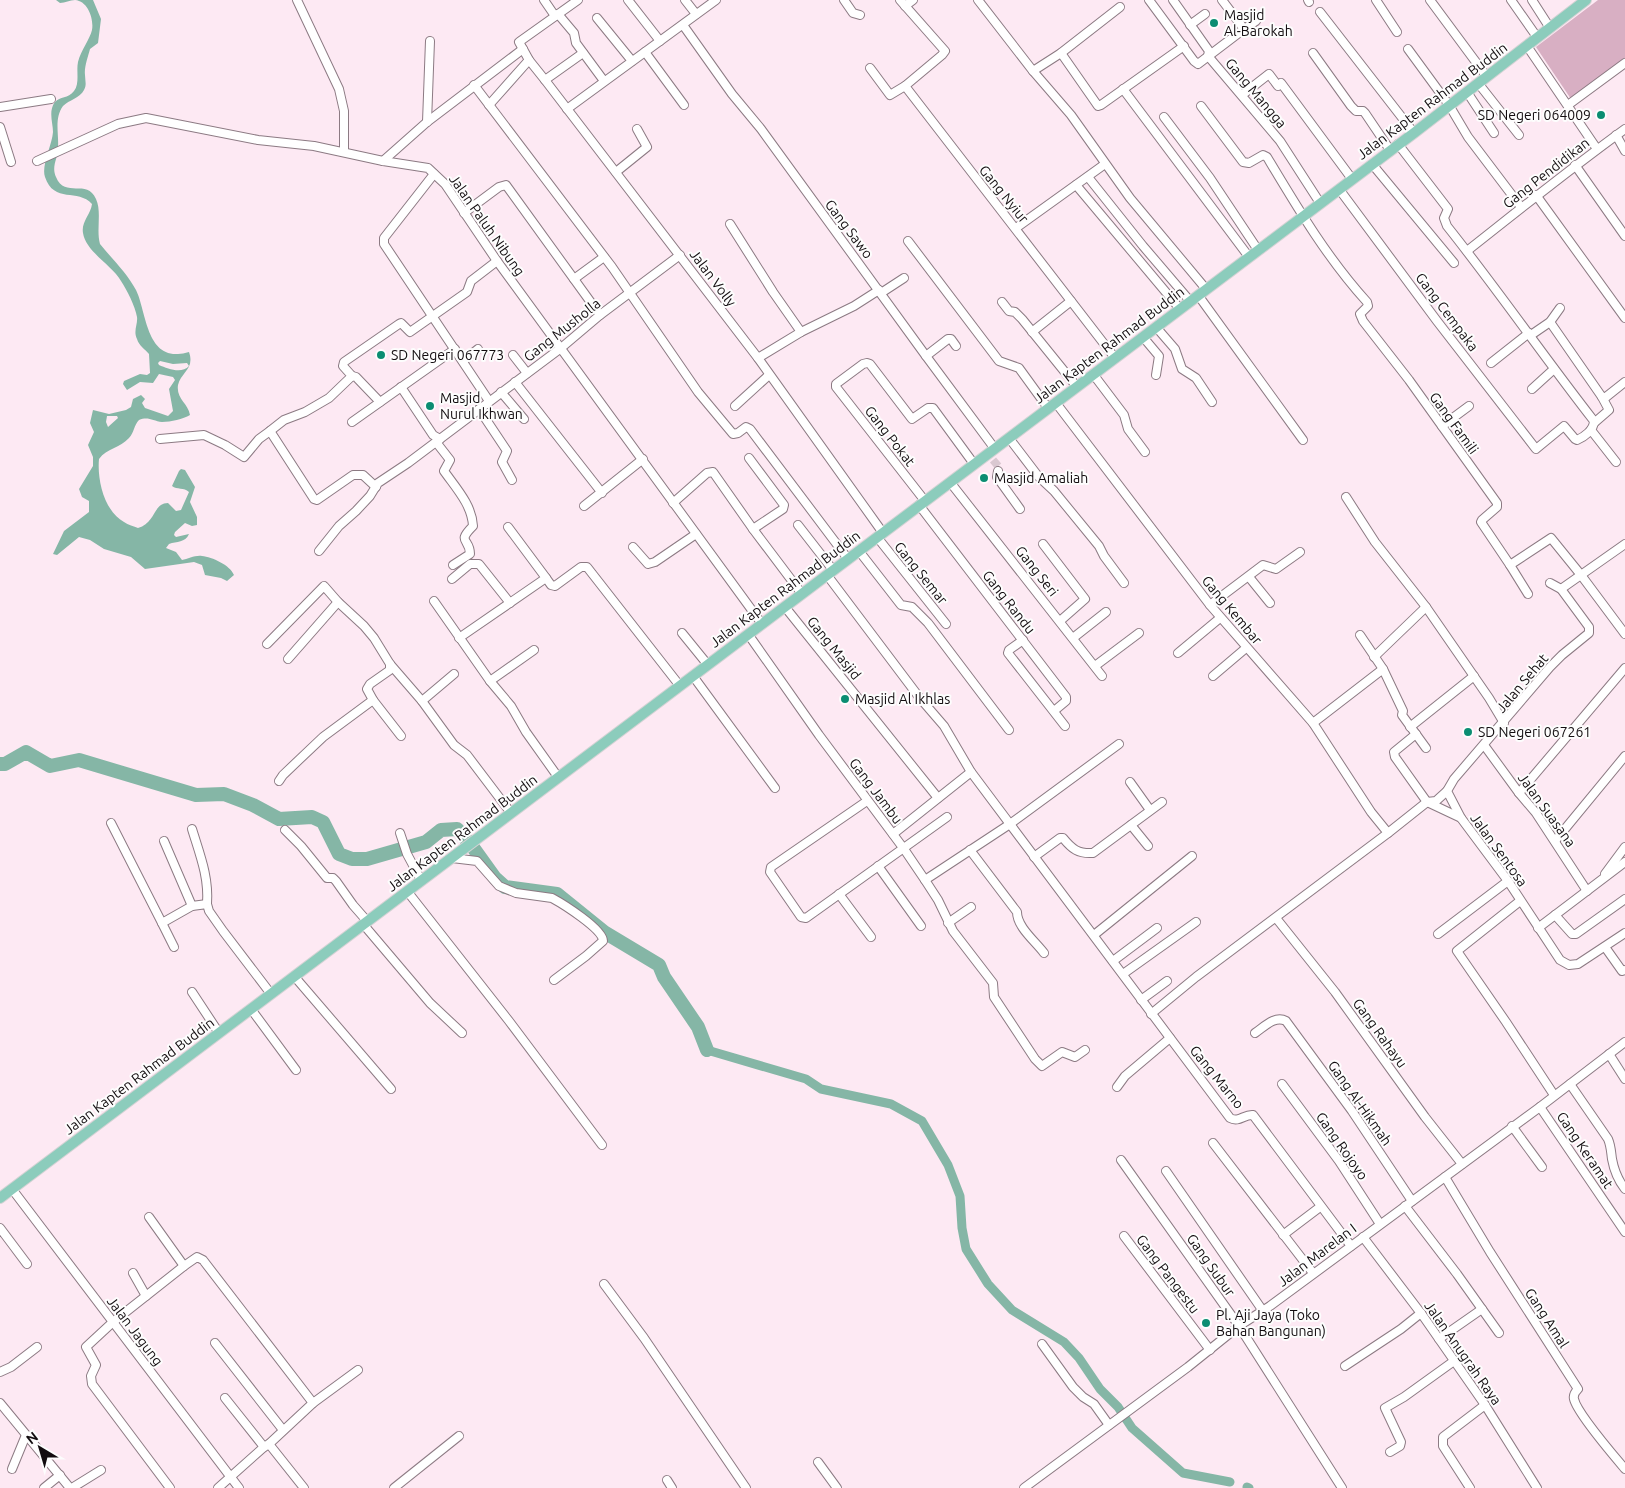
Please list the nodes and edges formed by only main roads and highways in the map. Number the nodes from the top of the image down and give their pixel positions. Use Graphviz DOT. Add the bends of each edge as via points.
graph roads {
  1 [pos="1582,1"];
  2 [pos="0,1198"];
  1 -- 2 [label="main road, Jalan Kapten Rahmad Buddin" via="1538,38 992,454 974,464"];
}
